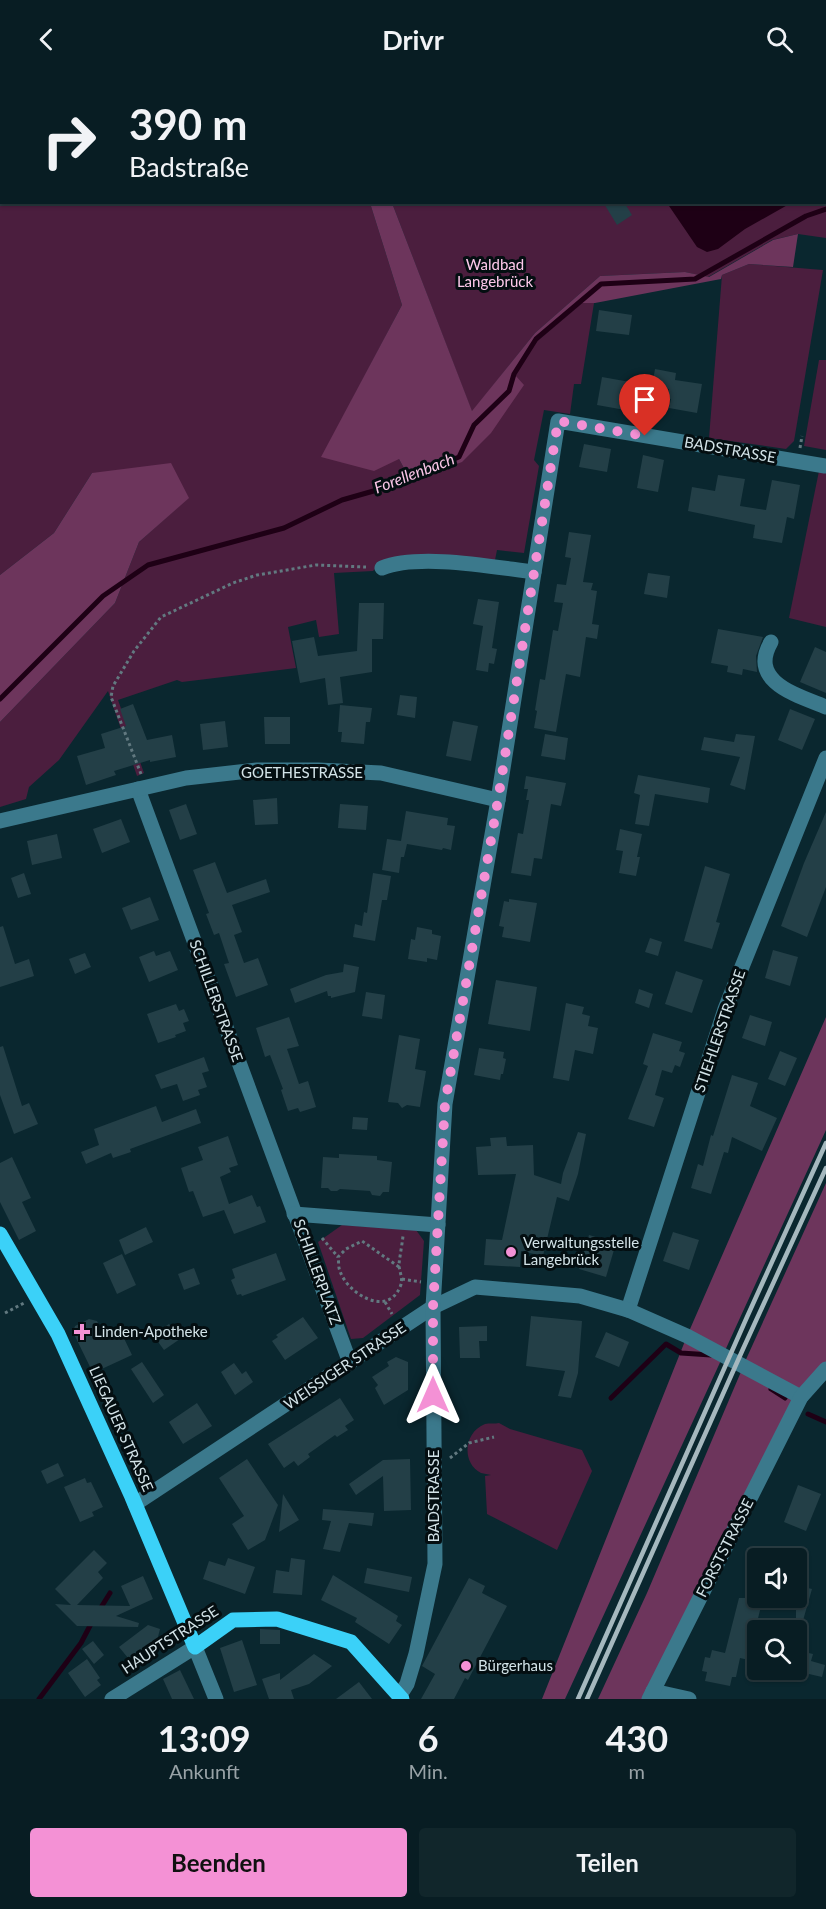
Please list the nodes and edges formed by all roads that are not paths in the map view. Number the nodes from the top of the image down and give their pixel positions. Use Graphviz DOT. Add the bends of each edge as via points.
graph roads {
  1 [pos="825,466"];
  2 [pos="382,568"];
  3 [pos="534,572"];
  4 [pos="771,642"];
  5 [pos="826,707"];
  6 [pos="826,758"];
  7 [pos="142,788"];
  8 [pos="498,800"];
  9 [pos="0,821"];
  10 [pos="294,1214"];
  11 [pos="438,1225"];
  12 [pos="0,1234"];
  13 [pos="433,1307"];
  14 [pos="628,1310"];
  15 [pos="350,1362"];
  16 [pos="826,1369"];
  17 [pos="801,1397"];
  18 [pos="135,1504"];
  19 [pos="195,1647"];
  20 [pos="651,1695"];
  21 [pos="401,1697"];
  22 [pos="112,1699"];
  23 [pos="216,1699"];
  24 [pos="689,1699"];
  1 -- 3 [label="street, BADSTRASSE" via="558,421"];
  2 -- 3 [label="street" via="424,562"];
  3 -- 8 [label="street, BADSTRASSE"];
  4 -- 5 [label="street" via="765,652 768,675 779,686"];
  6 -- 14 [label="street, STIEHLERSTRASSE" via="725,1009"];
  7 -- 8 [label="street, GOETHESTRASSE" via="186,778 257,770 318,770 381,773"];
  7 -- 9 [label="street, GOETHESTRASSE"];
  7 -- 10 [label="street, SCHILLERSTRASSE"];
  8 -- 11 [label="street, BADSTRASSE" via="445,1104"];
  10 -- 11 [label="street, SCHILLERPLATZ"];
  10 -- 15 [label="street, SCHILLERPLATZ"];
  11 -- 13 [label="street, BADSTRASSE"];
  12 -- 18 [label="main road, LIEGAUER STRASSE" via="58,1334"];
  13 -- 14 [label="street, WEISSIGER STRASSE" via="475,1287 580,1296"];
  13 -- 15 [label="street, WEISSIGER STRASSE"];
  13 -- 21 [label="street, BADSTRASSE" via="435,1564 416,1654"];
  14 -- 17 [label="street, WEISSIGER STRASSE" via="687,1336"];
  15 -- 18 [label="street, WEISSIGER STRASSE"];
  16 -- 17 [label="street"];
  17 -- 20 [label="street, FORSTSTRASSE"];
  18 -- 19 [label="main road, LIEGAUER STRASSE"];
  19 -- 21 [label="main road, HAUPTSTRASSE" via="233,1620 277,1619 351,1642"];
  19 -- 22 [label="street, HAUPTSTRASSE"];
  19 -- 23 [label="street"];
  20 -- 24 [label="street"];
}
